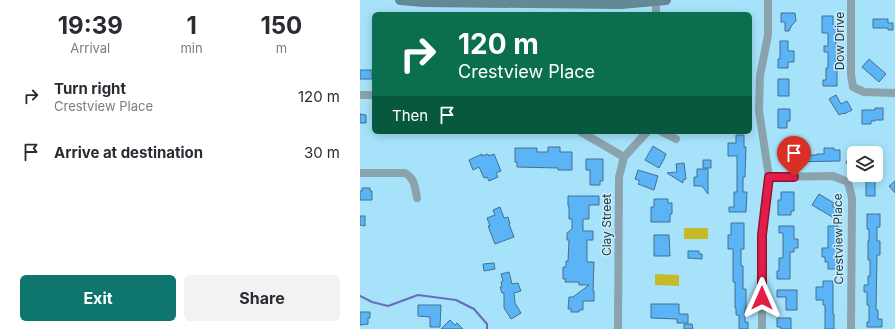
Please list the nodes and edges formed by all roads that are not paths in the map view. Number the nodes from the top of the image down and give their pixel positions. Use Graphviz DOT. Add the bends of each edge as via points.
graph roads {
  1 [pos="400,0"];
  2 [pos="661,0"];
  3 [pos="768,0"];
  4 [pos="851,0"];
  5 [pos="657,12"];
  6 [pos="895,93"];
  7 [pos="360,95"];
  8 [pos="372,95"];
  9 [pos="584,134"];
  10 [pos="645,134"];
  11 [pos="666,134"];
  12 [pos="676,139"];
  13 [pos="624,157"];
  14 [pos="360,173"];
  15 [pos="769,177"];
  16 [pos="417,198"];
  17 [pos="618,329"];
  18 [pos="762,329"];
  19 [pos="850,329"];
  1 -- 2 [label="main road" via="621,4"];
  2 -- 5 [label="street"];
  3 -- 15 [label="street" via="768,35 760,76 759,111"];
  4 -- 6 [label="street, Dow Drive" via="851,75 854,87 864,92"];
  7 -- 8 [label="street"];
  9 -- 13 [label="street"];
  10 -- 13 [label="street, Clay Street"];
  11 -- 12 [label="street"];
  13 -- 17 [label="street, Clay Street" via="619,177"];
  14 -- 16 [label="street" via="405,173 413,180"];
  15 -- 18 [label="street" via="762,235"];
  15 -- 19 [label="street, Crestview Place" via="833,176 848,182 852,198"];
}
